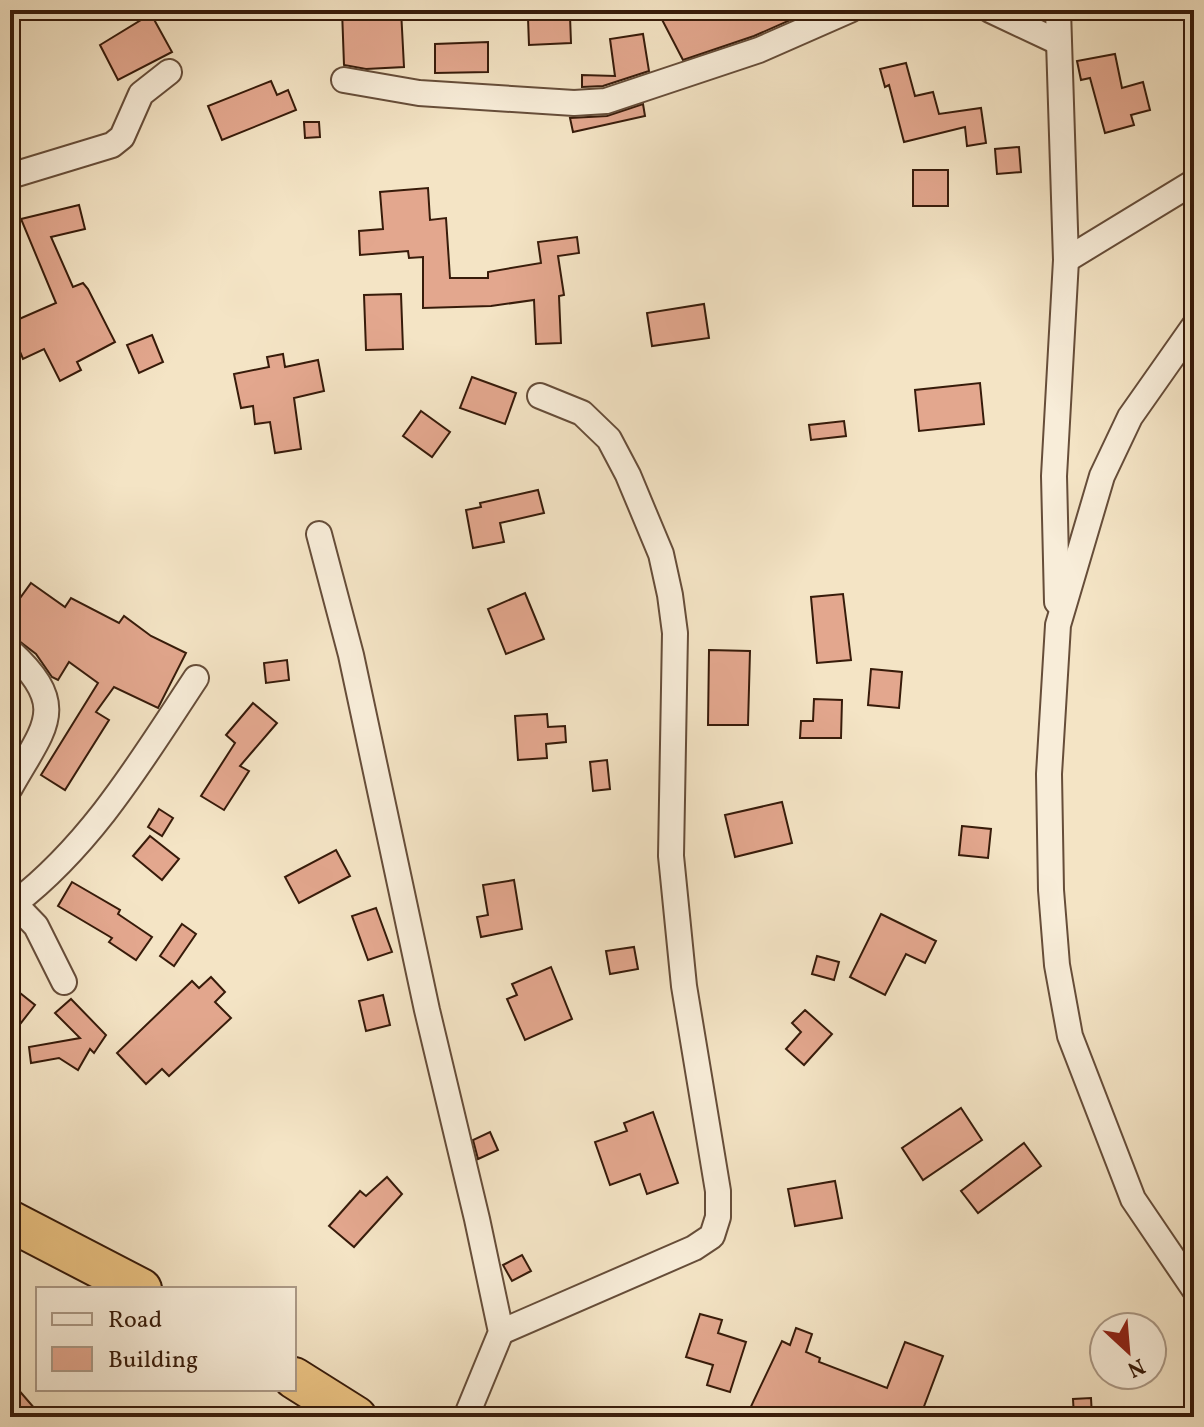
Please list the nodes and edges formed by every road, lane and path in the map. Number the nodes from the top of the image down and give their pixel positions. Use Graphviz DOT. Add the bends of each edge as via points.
graph roads {
  1 [pos="850,10"];
  2 [pos="990,10"];
  3 [pos="1058,10"];
  4 [pos="1058,42"];
  5 [pos="169,72"];
  6 [pos="344,80"];
  7 [pos="10,176"];
  8 [pos="1194,182"];
  9 [pos="1066,260"];
  10 [pos="1194,326"];
  11 [pos="540,396"];
  12 [pos="1054,476"];
  13 [pos="1102,476"];
  14 [pos="319,534"];
  15 [pos="1058,625"];
  16 [pos="10,651"];
  17 [pos="196,678"];
  18 [pos="10,788"];
  19 [pos="13,901"];
  20 [pos="64,982"];
  21 [pos="10,1221"];
  22 [pos="137,1287"];
  23 [pos="1194,1289"];
  24 [pos="501,1332"];
  25 [pos="296,1379"];
  26 [pos="356,1417"];
  27 [pos="466,1417"];
  1 -- 6 [label="street" via="759,50 606,101 419,93"];
  2 -- 4 [label="street"];
  3 -- 4 [label="street"];
  4 -- 9 [label="street"];
  5 -- 7 [label="street" via="141,94 122,137 112,145"];
  8 -- 9 [label="street"];
  9 -- 12 [label="street"];
  10 -- 13 [label="street" via="1130,417"];
  11 -- 24 [label="street" via="582,413 609,439 661,554 670,595 675,633 671,856 718,1217 712,1236 694,1248"];
  12 -- 13 [label="street" via="1066,494 1077,497 1089,493"];
  12 -- 15 [label="street"];
  13 -- 15 [label="street"];
  14 -- 24 [label="street" via="351,655"];
  15 -- 23 [label="street" via="1049,774 1051,890 1070,1036 1133,1199"];
  16 -- 18 [label="street" via="31,670 44,691 48,712"];
  17 -- 19 [label="street" via="97,822 65,860"];
  19 -- 20 [label="street" via="36,926"];
  21 -- 22 [label="highway"];
  24 -- 27 [label="street"];
  25 -- 26 [label="highway"];
}
